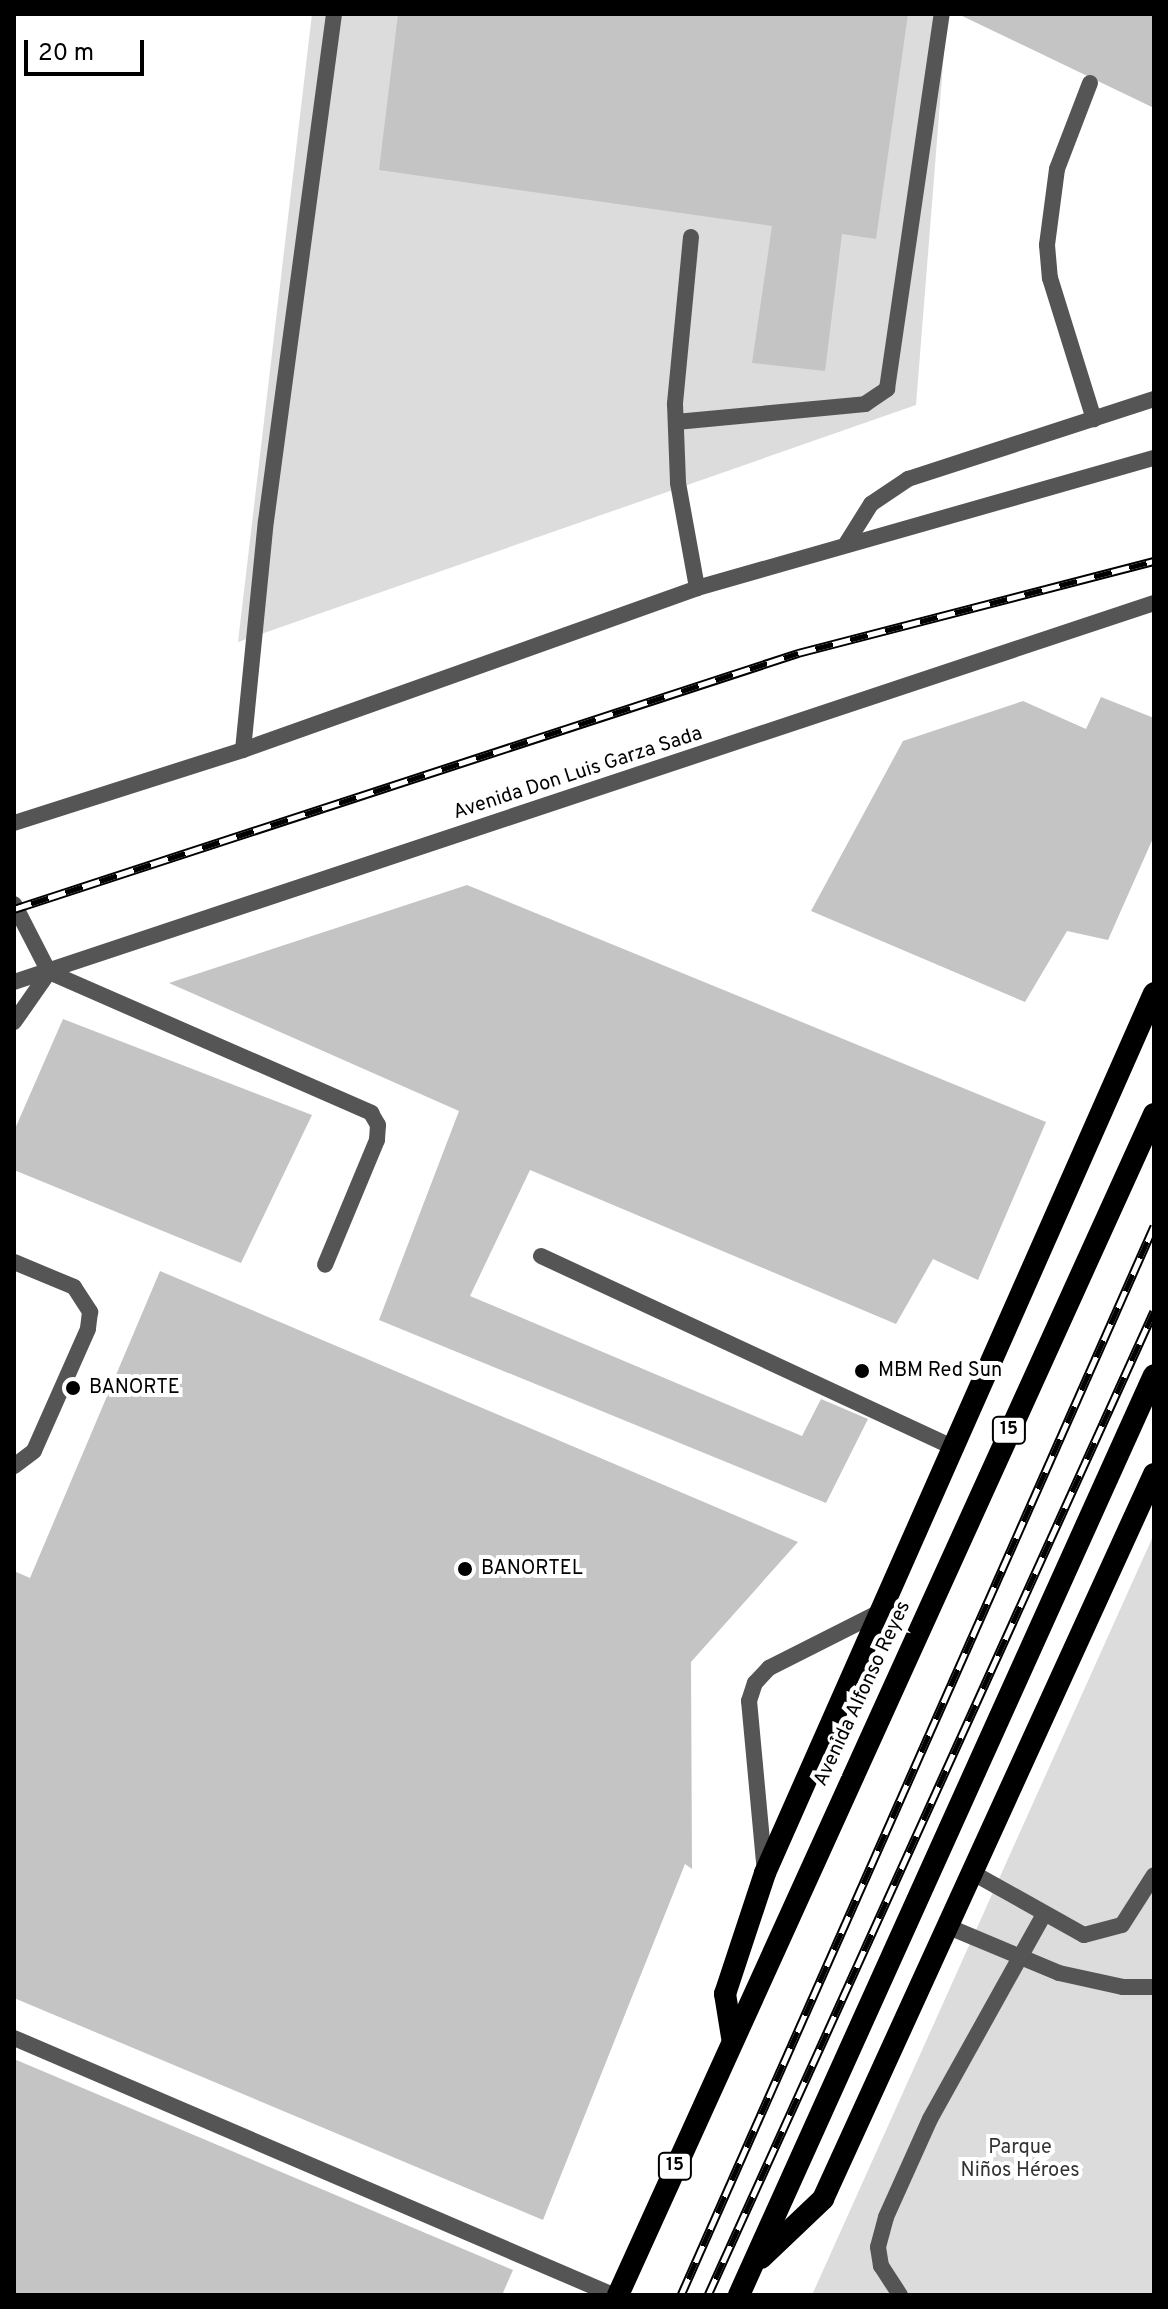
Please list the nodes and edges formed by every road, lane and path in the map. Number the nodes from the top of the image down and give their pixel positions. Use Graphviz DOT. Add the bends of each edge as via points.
graph roads {
  1 [pos="334,14"];
  2 [pos="942,14"];
  3 [pos="1090,83"];
  4 [pos="691,237"];
  5 [pos="1154,399"];
  6 [pos="1094,419"];
  7 [pos="676,422"];
  8 [pos="1154,458"];
  9 [pos="846,544"];
  10 [pos="697,588"];
  11 [pos="1154,603"];
  12 [pos="243,750"];
  13 [pos="14,823"];
  14 [pos="14,904"];
  15 [pos="49,972"];
  16 [pos="14,982"];
  17 [pos="1154,993"];
  18 [pos="14,1022"];
  19 [pos="1154,1114"];
  20 [pos="541,1256"];
  21 [pos="14,1262"];
  22 [pos="325,1265"];
  23 [pos="1154,1375"];
  24 [pos="952,1447"];
  25 [pos="14,1466"];
  26 [pos="1154,1474"];
  27 [pos="878,1613"];
  28 [pos="765,1873"];
  29 [pos="973,1873"];
  30 [pos="1154,1875"];
  31 [pos="1043,1916"];
  32 [pos="949,1927"];
  33 [pos="1018,1959"];
  34 [pos="1154,1987"];
  35 [pos="732,2037"];
  36 [pos="14,2038"];
  37 [pos="752,2267"];
  38 [pos="615,2295"];
  39 [pos="739,2295"];
  40 [pos="900,2295"];
  1 -- 12 [label="street" via="266,521"];
  2 -- 7 [label="street" via="887,389 865,404"];
  3 -- 6 [label="street" via="1057,169 1047,245 1050,278"];
  4 -- 7 [label="street" via="678,336"];
  5 -- 6 [label="street"];
  6 -- 9 [label="street" via="908,479 871,504"];
  7 -- 10 [label="street" via="678,483"];
  8 -- 9 [label="street"];
  9 -- 10 [label="street"];
  10 -- 12 [label="street"];
  11 -- 15 [label="street, Avenida Don Luis Garza Sada"];
  12 -- 13 [label="street"];
  14 -- 15 [label="street"];
  15 -- 16 [label="street, Avenida Don Luis Garza Sada"];
  15 -- 18 [label="street"];
  15 -- 22 [label="street" via="371,1113 378,1125 377,1140"];
  17 -- 24 [label="highway"];
  19 -- 35 [label="highway, Avenida Alfonso Reyes / 15"];
  20 -- 24 [label="street"];
  21 -- 25 [label="street" via="74,1287 90,1312 88,1329 34,1451"];
  23 -- 37 [label="highway"];
  24 -- 27 [label="highway"];
  26 -- 29 [label="highway"];
  27 -- 28 [label="highway"];
  27 -- 28 [label="street" via="769,1668 755,1683 749,1701"];
  28 -- 35 [label="highway" via="725,1994"];
  29 -- 31 [label="street"];
  29 -- 32 [label="highway"];
  30 -- 31 [label="street" via="1138,1907 1122,1925 1102,1934 1084,1935"];
  31 -- 33 [label="street"];
  32 -- 33 [label="street"];
  32 -- 37 [label="highway" via="823,2199"];
  33 -- 34 [label="street" via="1089,1981"];
  33 -- 40 [label="street" via="930,2119 881,2231 881,2266"];
  35 -- 38 [label="highway, Avenida Alfonso Reyes / 15"];
  36 -- 38 [label="street"];
  37 -- 39 [label="highway"];
}
